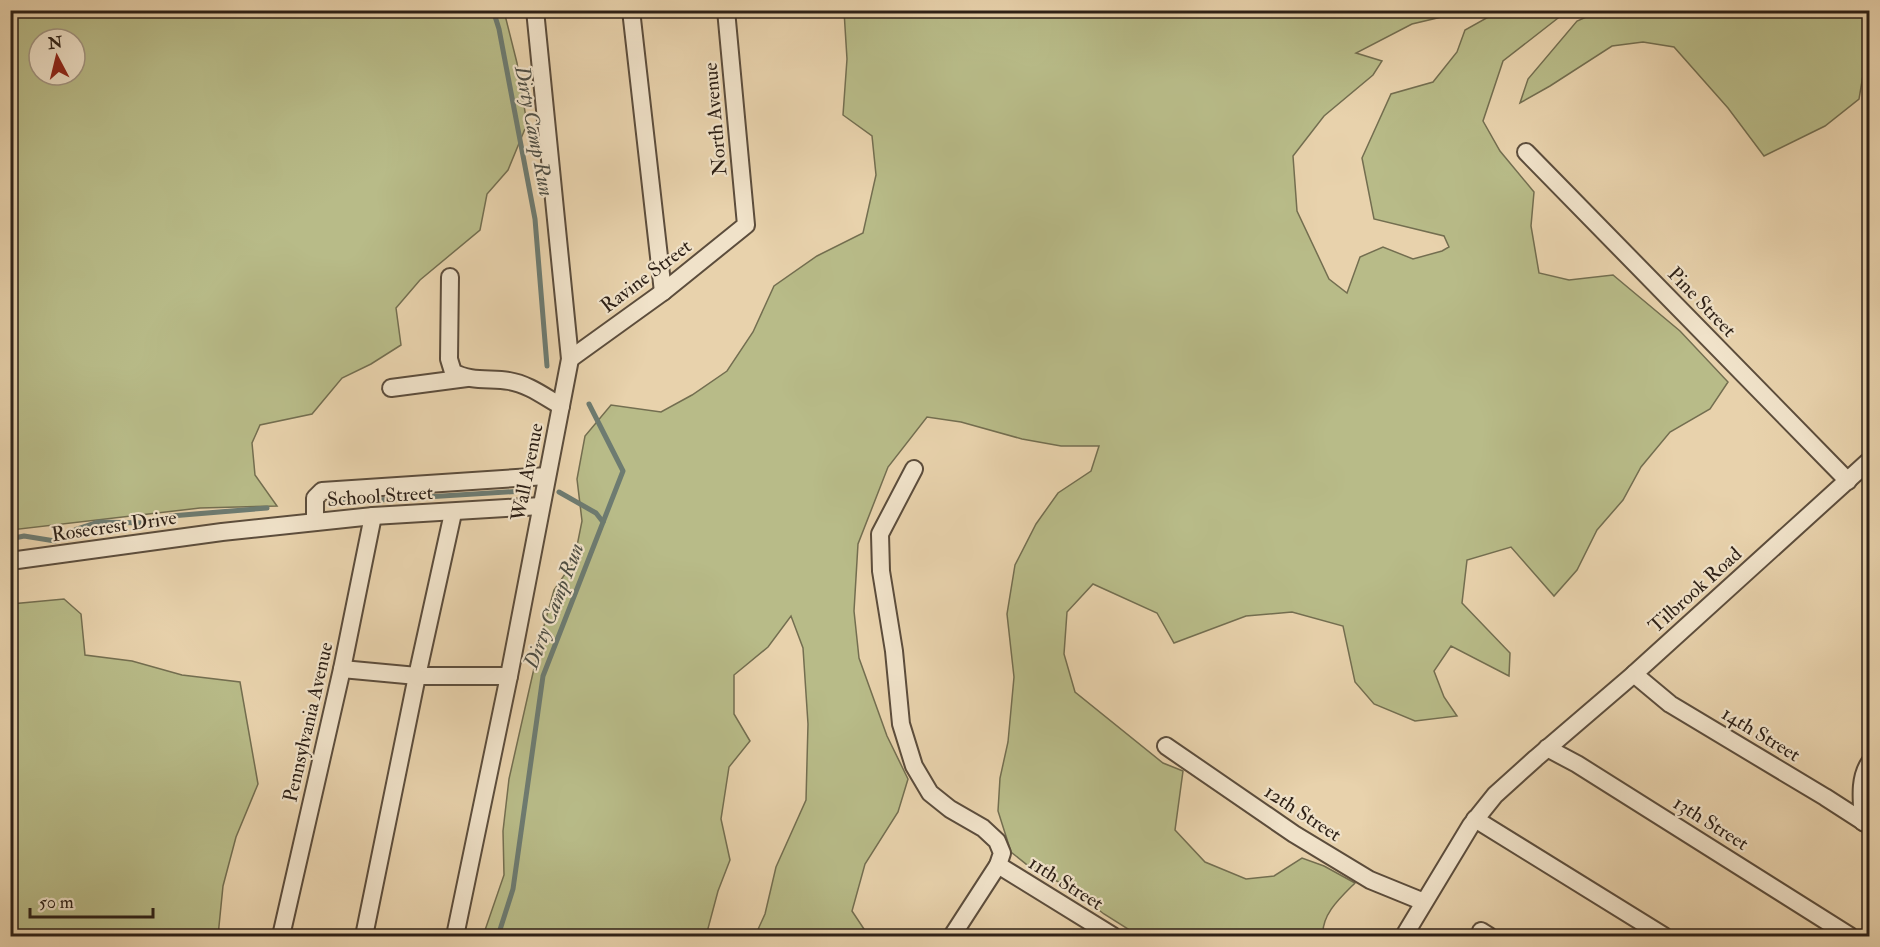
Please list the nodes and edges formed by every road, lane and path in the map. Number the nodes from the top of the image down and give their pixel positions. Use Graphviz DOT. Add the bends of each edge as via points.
graph roads {
  1 [pos="535,10"];
  2 [pos="631,10"];
  3 [pos="726,10"];
  4 [pos="1526,152"];
  5 [pos="746,225"];
  6 [pos="450,277"];
  7 [pos="663,292"];
  8 [pos="570,359"];
  9 [pos="467,378"];
  10 [pos="391,388"];
  11 [pos="561,406"];
  12 [pos="1869,460"];
  13 [pos="914,469"];
  14 [pos="547,476"];
  15 [pos="1848,481"];
  16 [pos="541,506"];
  17 [pos="453,513"];
  18 [pos="373,516"];
  19 [pos="315,522"];
  20 [pos="222,532"];
  21 [pos="10,561"];
  22 [pos="342,669"];
  23 [pos="1634,674"];
  24 [pos="417,676"];
  25 [pos="509,676"];
  26 [pos="1166,746"];
  27 [pos="1547,748"];
  28 [pos="1869,762"];
  29 [pos="1476,819"];
  30 [pos="1866,824"];
  31 [pos="998,865"];
  32 [pos="1424,902"];
  33 [pos="281,936"];
  34 [pos="364,936"];
  35 [pos="455,936"];
  36 [pos="952,936"];
  37 [pos="1113,936"];
  38 [pos="1404,936"];
  39 [pos="1664,936"];
  40 [pos="1851,936"];
  1 -- 8 [label="street, Wall Avenue"];
  2 -- 7 [label="street"];
  3 -- 5 [label="street, North Avenue"];
  4 -- 15 [label="street, Pine Street"];
  5 -- 7 [label="street, Ravine Street"];
  6 -- 9 [label="street" via="449,359 453,372"];
  7 -- 8 [label="street, Ravine Street"];
  8 -- 11 [label="street, Wall Avenue"];
  9 -- 10 [label="street"];
  9 -- 11 [label="street" via="512,381"];
  11 -- 14 [label="street, Wall Avenue"];
  12 -- 15 [label="street, Tilbrook Road"];
  13 -- 31 [label="street" via="880,534 881,571 901,724 914,766 930,793 997,841 1002,853"];
  14 -- 16 [label="street, Wall Avenue"];
  14 -- 19 [label="street" via="322,491 315,498"];
  15 -- 23 [label="street, Tilbrook Road"];
  16 -- 17 [label="street, School Street"];
  16 -- 25 [label="street, Wall Avenue"];
  17 -- 18 [label="street, School Street"];
  17 -- 24 [label="street"];
  18 -- 19 [label="street, School Street"];
  18 -- 22 [label="street, Pennsylvania Avenue"];
  19 -- 20 [label="street, School Street"];
  20 -- 21 [label="street, Rosecrest Drive"];
  22 -- 24 [label="street"];
  22 -- 33 [label="street, Pennsylvania Avenue"];
  23 -- 27 [label="street, Tilbrook Road"];
  23 -- 30 [label="street, 14th Street" via="1670,704"];
  24 -- 25 [label="street"];
  24 -- 34 [label="street"];
  25 -- 35 [label="street, Wall Avenue"];
  26 -- 32 [label="street, 12th Street" via="1294,834 1370,880"];
  27 -- 29 [label="street, Tilbrook Road"];
  27 -- 40 [label="street, 13th Street"];
  28 -- 30 [label="street" via="1861,789"];
  29 -- 32 [label="street, Tilbrook Road"];
  29 -- 39 [label="street"];
  31 -- 36 [label="street"];
  31 -- 37 [label="street, 11th Street"];
  32 -- 38 [label="street, Tilbrook Road"];
}
